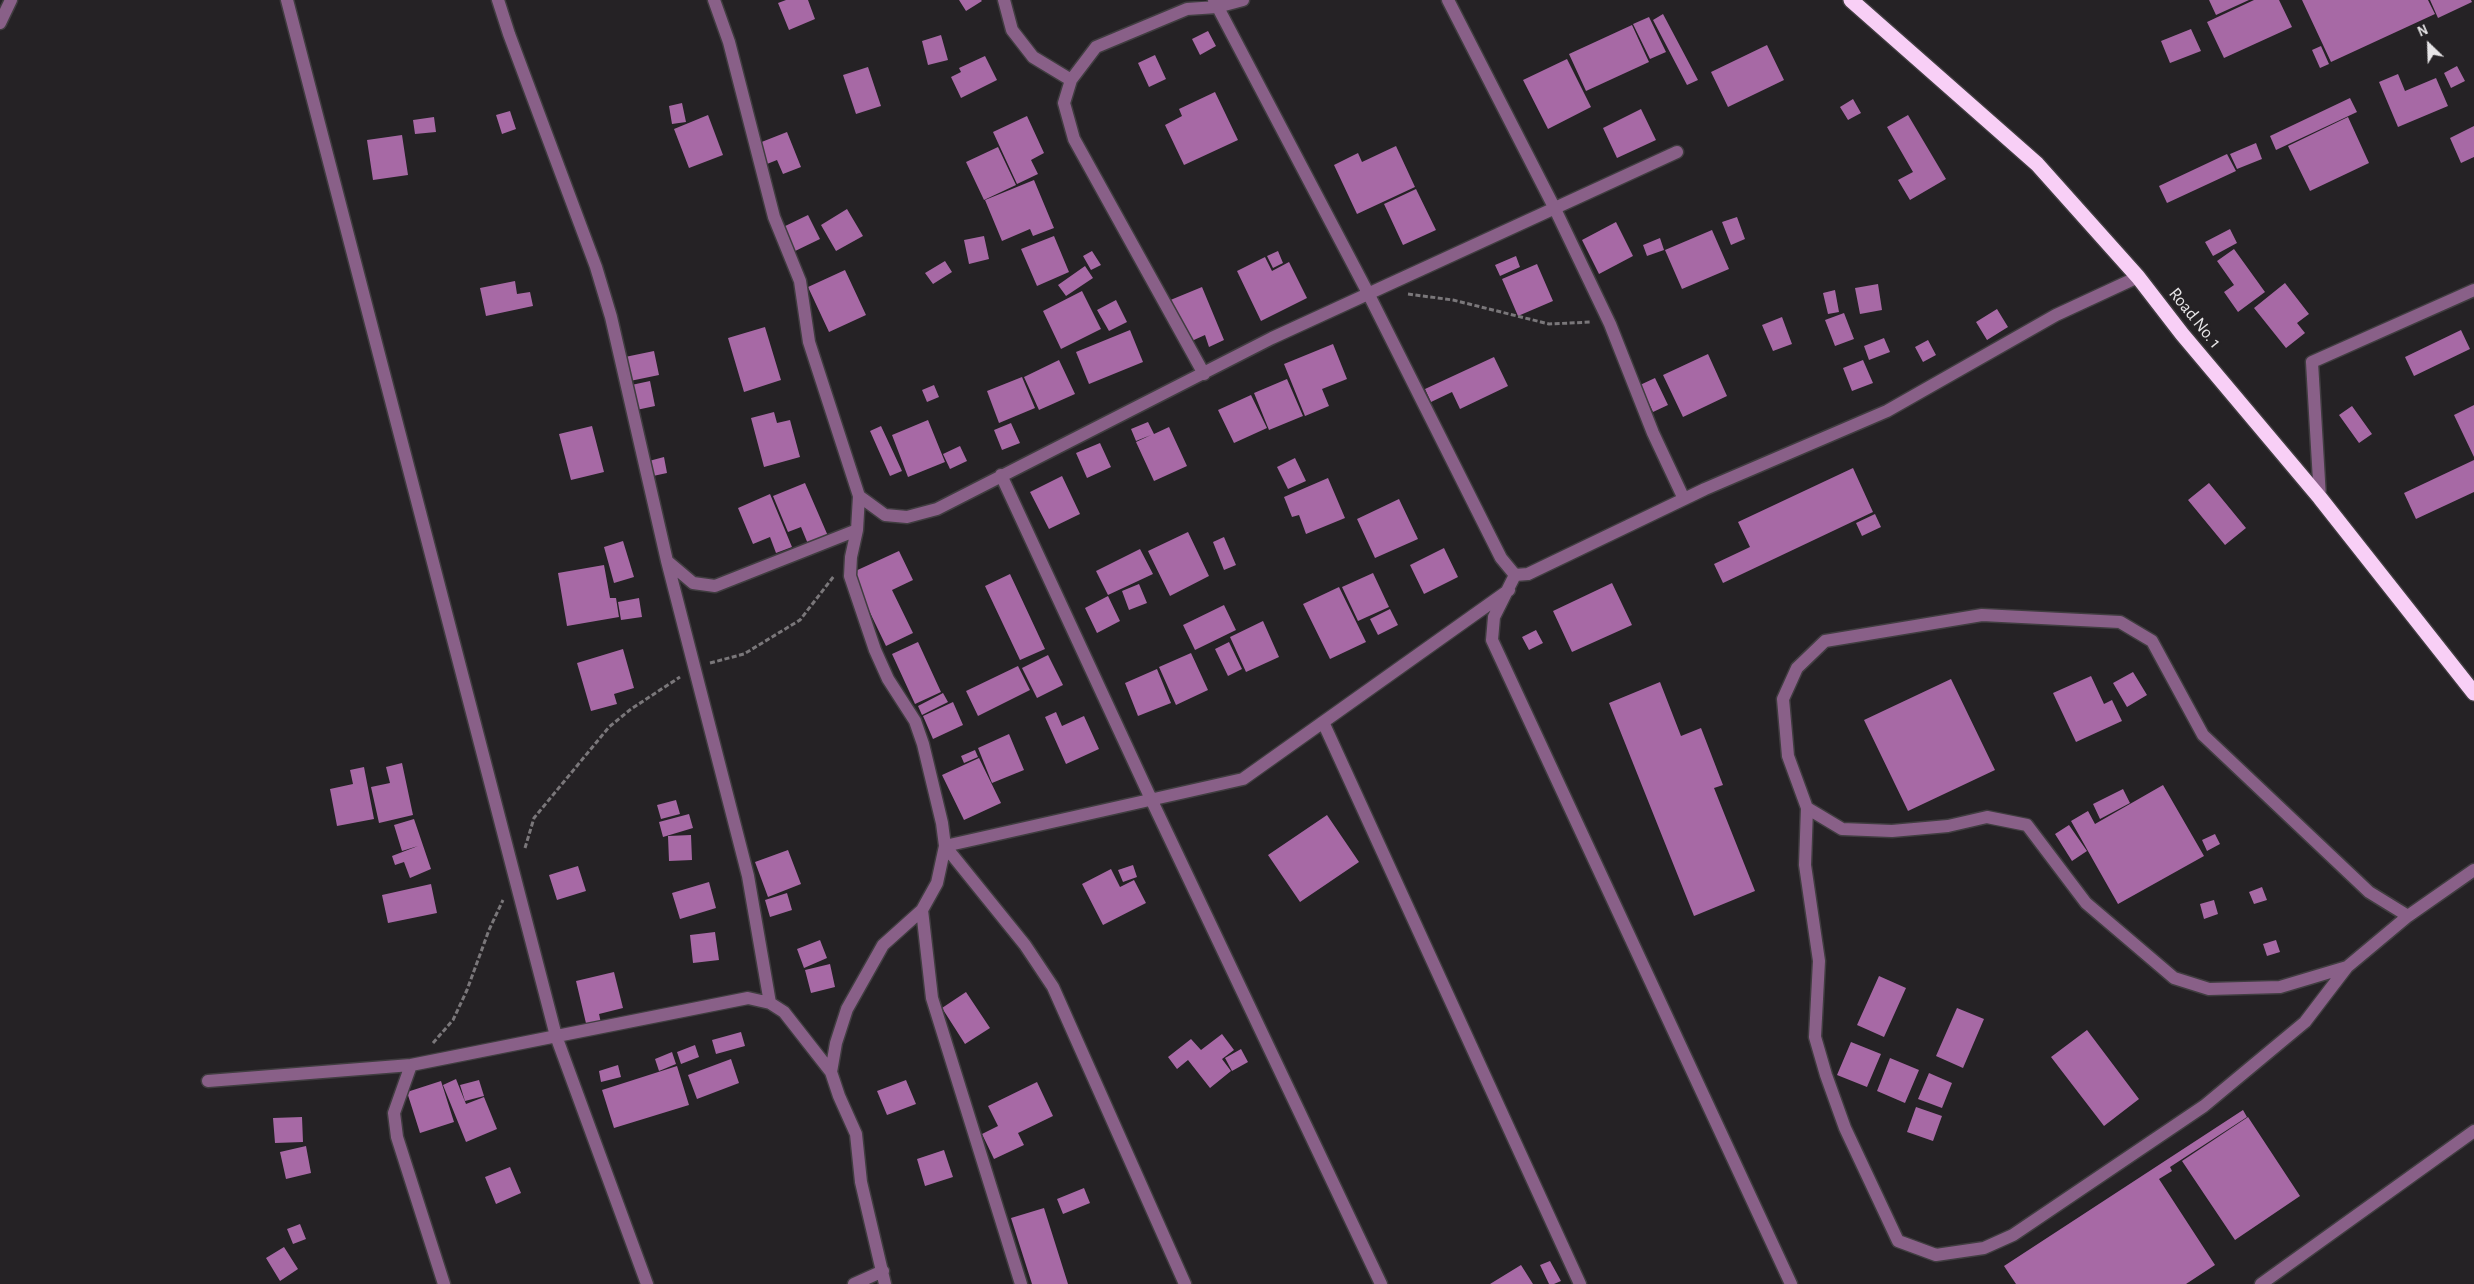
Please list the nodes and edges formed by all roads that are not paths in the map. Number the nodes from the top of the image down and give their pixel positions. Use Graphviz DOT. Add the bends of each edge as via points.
graph roads {
  1 [pos="11,0"];
  2 [pos="287,0"];
  3 [pos="498,0"];
  4 [pos="714,0"];
  5 [pos="1004,0"];
  6 [pos="1243,0"];
  7 [pos="1448,0"];
  8 [pos="1851,0"];
  9 [pos="1216,3"];
  10 [pos="0,23"];
  11 [pos="1071,80"];
  12 [pos="1677,152"];
  13 [pos="1555,209"];
  14 [pos="2138,276"];
  15 [pos="2474,290"];
  16 [pos="1368,293"];
  17 [pos="1204,374"];
  18 [pos="1001,475"];
  19 [pos="860,496"];
  20 [pos="2320,498"];
  21 [pos="1684,499"];
  22 [pos="857,530"];
  23 [pos="667,561"];
  24 [pos="1515,575"];
  25 [pos="1509,590"];
  26 [pos="2474,693"];
  27 [pos="1323,722"];
  28 [pos="1151,799"];
  29 [pos="1807,808"];
  30 [pos="945,846"];
  31 [pos="2474,870"];
  32 [pos="922,910"];
  33 [pos="2408,916"];
  34 [pos="2347,968"];
  35 [pos="770,1003"];
  36 [pos="556,1036"];
  37 [pos="411,1065"];
  38 [pos="831,1072"];
  39 [pos="208,1081"];
  40 [pos="2474,1131"];
  41 [pos="883,1271"];
  42 [pos="444,1284"];
  43 [pos="647,1284"];
  44 [pos="854,1284"];
  45 [pos="885,1284"];
  46 [pos="1021,1284"];
  47 [pos="1185,1284"];
  48 [pos="1381,1284"];
  49 [pos="1580,1284"];
  50 [pos="1791,1284"];
  51 [pos="2261,1284"];
  1 -- 10 [label="street"];
  2 -- 36 [label="street"];
  3 -- 23 [label="street" via="596,266 611,316"];
  4 -- 19 [label="street" via="739,78 774,217 800,281 809,342"];
  5 -- 11 [label="street" via="1012,30 1033,57"];
  6 -- 9 [label="street"];
  7 -- 13 [label="street"];
  8 -- 14 [label="highway, Road No. 1" via="2037,164"];
  9 -- 11 [label="street" via="1187,9 1096,47"];
  9 -- 16 [label="street"];
  11 -- 17 [label="street" via="1064,103 1074,139"];
  12 -- 13 [label="street"];
  13 -- 16 [label="street"];
  13 -- 21 [label="street" via="1610,324 1653,433"];
  14 -- 20 [label="highway, Road No. 1" via="2182,334"];
  14 -- 21 [label="street" via="2056,315 1887,411"];
  15 -- 20 [label="street" via="2312,362"];
  16 -- 17 [label="street"];
  16 -- 24 [label="street" via="1501,558"];
  17 -- 18 [label="street"];
  18 -- 19 [label="street" via="937,509 907,517 885,515"];
  18 -- 28 [label="street"];
  19 -- 22 [label="street"];
  20 -- 26 [label="highway, Road No. 1"];
  21 -- 24 [label="street" via="1528,574"];
  22 -- 23 [label="street" via="715,586 693,583"];
  22 -- 30 [label="street" via="850,576 888,679 915,721 942,822"];
  23 -- 35 [label="street" via="748,876"];
  24 -- 25 [label="street"];
  25 -- 27 [label="street"];
  25 -- 50 [label="street" via="1494,616 1492,640"];
  27 -- 28 [label="street" via="1243,779"];
  27 -- 49 [label="street"];
  28 -- 30 [label="street"];
  28 -- 48 [label="street"];
  29 -- 33 [label="street" via="1788,756 1783,699 1797,668 1825,641 1982,614 2120,622 2152,641 2203,735 2370,892"];
  29 -- 34 [label="street" via="1842,829 1892,832 1948,826 1988,817 2027,825 2086,903 2174,978 2209,990 2280,987"];
  29 -- 34 [label="street" via="1805,865 1819,961 1815,1037 1845,1128 1898,1241 1936,1255 1984,1248 2013,1235 2204,1106 2305,1022"];
  30 -- 32 [label="street" via="937,883"];
  30 -- 47 [label="street" via="1025,945 1053,987"];
  31 -- 33 [label="street"];
  32 -- 38 [label="street" via="883,945 861,981 847,1009"];
  32 -- 46 [label="street" via="932,998"];
  33 -- 34 [label="street"];
  35 -- 36 [label="street" via="748,998"];
  35 -- 38 [label="street" via="784,1012"];
  36 -- 37 [label="street"];
  36 -- 43 [label="street"];
  37 -- 39 [label="street"];
  37 -- 42 [label="street" via="394,1113 397,1137"];
  38 -- 41 [label="street" via="856,1134 861,1182"];
  40 -- 51 [label="street"];
  41 -- 44 [label="street"];
  41 -- 45 [label="street"];
}
